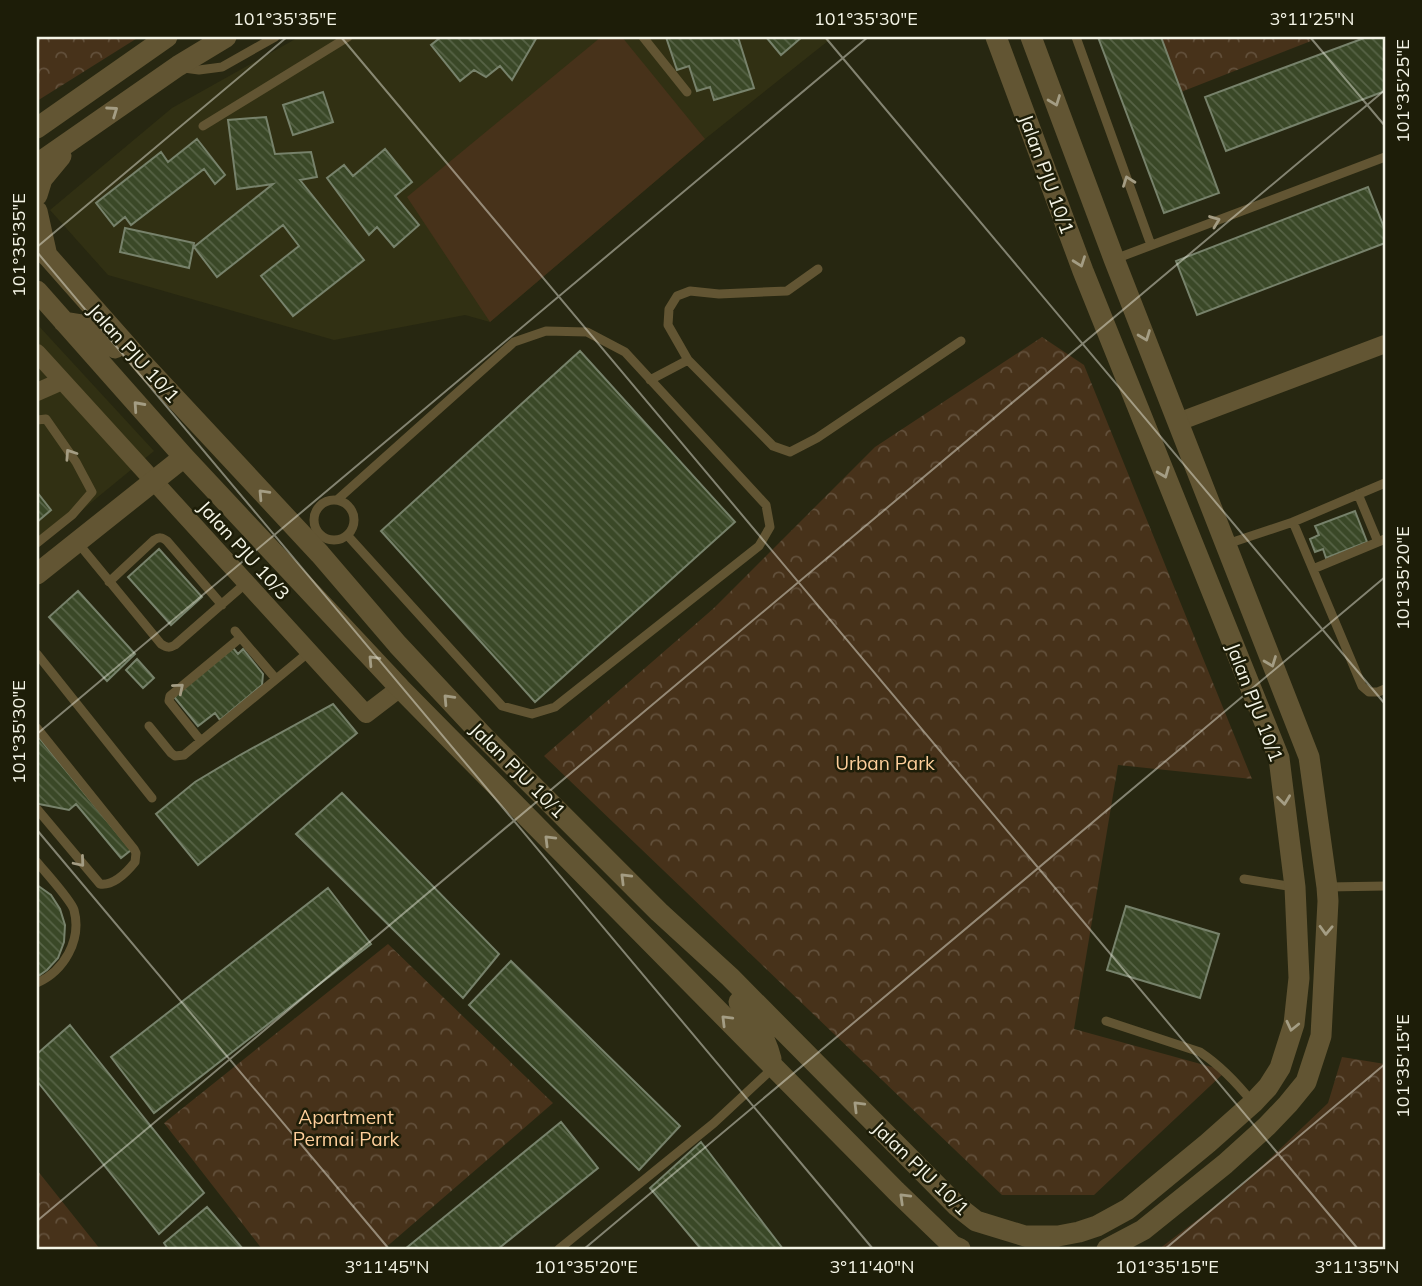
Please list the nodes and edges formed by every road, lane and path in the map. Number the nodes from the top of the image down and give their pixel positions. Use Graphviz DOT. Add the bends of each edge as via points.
graph roads {
  1 [pos="167,37"];
  2 [pos="226,37"];
  3 [pos="275,37"];
  4 [pos="348,37"];
  5 [pos="643,37"];
  6 [pos="996,37"];
  7 [pos="1011,37"];
  8 [pos="1031,37"];
  9 [pos="1076,37"];
  10 [pos="178,66"];
  11 [pos="1012,78"];
  12 [pos="687,92"];
  13 [pos="203,126"];
  14 [pos="37,128"];
  15 [pos="80,134"];
  16 [pos="1385,158"];
  17 [pos="37,164"];
  18 [pos="37,195"];
  19 [pos="37,211"];
  20 [pos="1151,245"];
  21 [pos="42,250"];
  22 [pos="1114,259"];
  23 [pos="818,269"];
  24 [pos="40,295"];
  25 [pos="64,323"];
  26 [pos="961,341"];
  27 [pos="1385,344"];
  28 [pos="37,353"];
  29 [pos="688,360"];
  30 [pos="144,365"];
  31 [pos="650,380"];
  32 [pos="62,381"];
  33 [pos="37,392"];
  34 [pos="37,420"];
  35 [pos="1178,422"];
  36 [pos="184,457"];
  37 [pos="153,481"];
  38 [pos="1385,483"];
  39 [pos="1358,494"];
  40 [pos="337,500"];
  41 [pos="315,513"];
  42 [pos="1293,522"];
  43 [pos="295,529"];
  44 [pos="348,536"];
  45 [pos="1382,541"];
  46 [pos="77,542"];
  47 [pos="37,543"];
  48 [pos="1226,545"];
  49 [pos="328,548"];
  50 [pos="1196,551"];
  51 [pos="1313,569"];
  52 [pos="37,574"];
  53 [pos="109,582"];
  54 [pos="246,583"];
  55 [pos="222,605"];
  56 [pos="1253,615"];
  57 [pos="309,652"];
  58 [pos="37,654"];
  59 [pos="276,679"];
  60 [pos="400,688"];
  61 [pos="1385,689"];
  62 [pos="149,726"];
  63 [pos="37,728"];
  64 [pos="201,741"];
  65 [pos="152,798"];
  66 [pos="37,809"];
  67 [pos="37,862"];
  68 [pos="1244,879"];
  69 [pos="1385,886"];
  70 [pos="1294,887"];
  71 [pos="1327,887"];
  72 [pos="659,912"];
  73 [pos="37,983"];
  74 [pos="1107,1021"];
  75 [pos="773,1068"];
  76 [pos="1253,1103"];
  77 [pos="1208,1143"];
  78 [pos="1143,1230"];
  79 [pos="956,1248"];
  80 [pos="559,1249"];
  81 [pos="1107,1249"];
  1 -- 14 [label="street"];
  2 -- 10 [label="street"];
  3 -- 10 [label="lane" via="222,67 199,70"];
  4 -- 13 [label="lane"];
  5 -- 12 [label="lane"];
  6 -- 11 [label="street, Jalan PJU 10/1"];
  7 -- 11 [label="street"];
  8 -- 22 [label="street, Jalan PJU 10/1, one-way"];
  20 -- 9 [label="lane, one-way"];
  15 -- 10 [label="street, one-way"];
  11 -- 50 [label="street, Jalan PJU 10/1, one-way" via="1083,271"];
  15 -- 17 [label="street"];
  15 -- 18 [label="street" via="42,179"];
  20 -- 16 [label="lane, one-way"];
  19 -- 21 [label="street"];
  20 -- 22 [label="lane"];
  21 -- 30 [label="street, Jalan PJU 10/1"];
  22 -- 35 [label="street, Jalan PJU 10/1, one-way"];
  23 -- 29 [label="lane" via="787,291 690,291 677,296 669,309 668,325"];
  24 -- 25 [label="street, Jalan PJU 10/1"];
  25 -- 30 [label="street" via="89,326"];
  36 -- 25 [label="street, Jalan PJU 10/1, one-way"];
  26 -- 29 [label="lane" via="790,452 773,446"];
  27 -- 35 [label="street"];
  28 -- 32 [label="street, Jalan PJU 10/3"];
  29 -- 31 [label="lane"];
  43 -- 30 [label="street, Jalan PJU 10/1, one-way"];
  31 -- 40 [label="lane" via="625,352 587,332 546,331 514,342"];
  31 -- 44 [label="lane" via="766,505 770,527 759,546 555,707 532,714 502,706"];
  32 -- 33 [label="street"];
  32 -- 37 [label="street, Jalan PJU 10/3"];
  47 -- 34 [label="lane, one-way" via="92,492 46,419"];
  35 -- 48 [label="street, Jalan PJU 10/1"];
  36 -- 37 [label="street"];
  60 -- 36 [label="street, Jalan PJU 10/1, one-way"];
  37 -- 46 [label="street"];
  37 -- 54 [label="street, Jalan PJU 10/3"];
  38 -- 39 [label="lane"];
  39 -- 42 [label="lane"];
  39 -- 45 [label="lane"];
  40 -- 41 [label="lane" via="324,503"];
  40 -- 44 [label="lane" via="353,511 355,524"];
  41 -- 43 [label="lane"];
  41 -- 49 [label="lane" via="318,532"];
  42 -- 48 [label="lane"];
  42 -- 51 [label="lane"];
  43 -- 49 [label="street, Jalan PJU 10/1"];
  44 -- 49 [label="lane"];
  45 -- 51 [label="lane"];
  46 -- 52 [label="street"];
  46 -- 53 [label="lane"];
  48 -- 56 [label="street, Jalan PJU 10/1"];
  72 -- 49 [label="street, Jalan PJU 10/1, one-way" via="398,645"];
  50 -- 56 [label="street"];
  50 -- 70 [label="street, Jalan PJU 10/1, one-way" via="1279,758"];
  51 -- 61 [label="lane" via="1362,686 1369,692"];
  53 -- 55 [label="lane" via="166,647 175,645"];
  53 -- 55 [label="lane" via="154,540 163,538"];
  54 -- 55 [label="lane"];
  54 -- 57 [label="street, Jalan PJU 10/3"];
  56 -- 71 [label="street, Jalan PJU 10/1, one-way" via="1309,757"];
  57 -- 59 [label="lane"];
  57 -- 60 [label="street, Jalan PJU 10/3" via="366,714"];
  58 -- 65 [label="lane"];
  59 -- 64 [label="lane"];
  64 -- 59 [label="lane, one-way" via="169,701 170,695 238,634"];
  75 -- 60 [label="street, Jalan PJU 10/1, one-way"];
  62 -- 64 [label="lane" via="175,756 184,755"];
  66 -- 63 [label="lane, one-way" via="100,884 113,882 135,862 134,849"];
  67 -- 73 [label="lane" via="74,908 75,925 68,956"];
  68 -- 70 [label="lane"];
  69 -- 71 [label="lane"];
  70 -- 76 [label="street, Jalan PJU 10/1, one-way" via="1298,978 1294,1024 1280,1068"];
  71 -- 78 [label="street, Jalan PJU 10/1, one-way" via="1321,1036 1306,1082 1225,1164"];
  72 -- 75 [label="street" via="752,1017"];
  77 -- 72 [label="street, Jalan PJU 10/1, one-way" via="1128,1209 1097,1226 1058,1236 1025,1236 976,1221"];
  74 -- 76 [label="lane" via="1200,1052 1234,1079"];
  79 -- 75 [label="street, Jalan PJU 10/1, one-way"];
  75 -- 80 [label="lane" via="714,1123"];
  76 -- 77 [label="street, Jalan PJU 10/1"];
  77 -- 78 [label="street"];
  78 -- 81 [label="street, Jalan PJU 10/1"];
}
